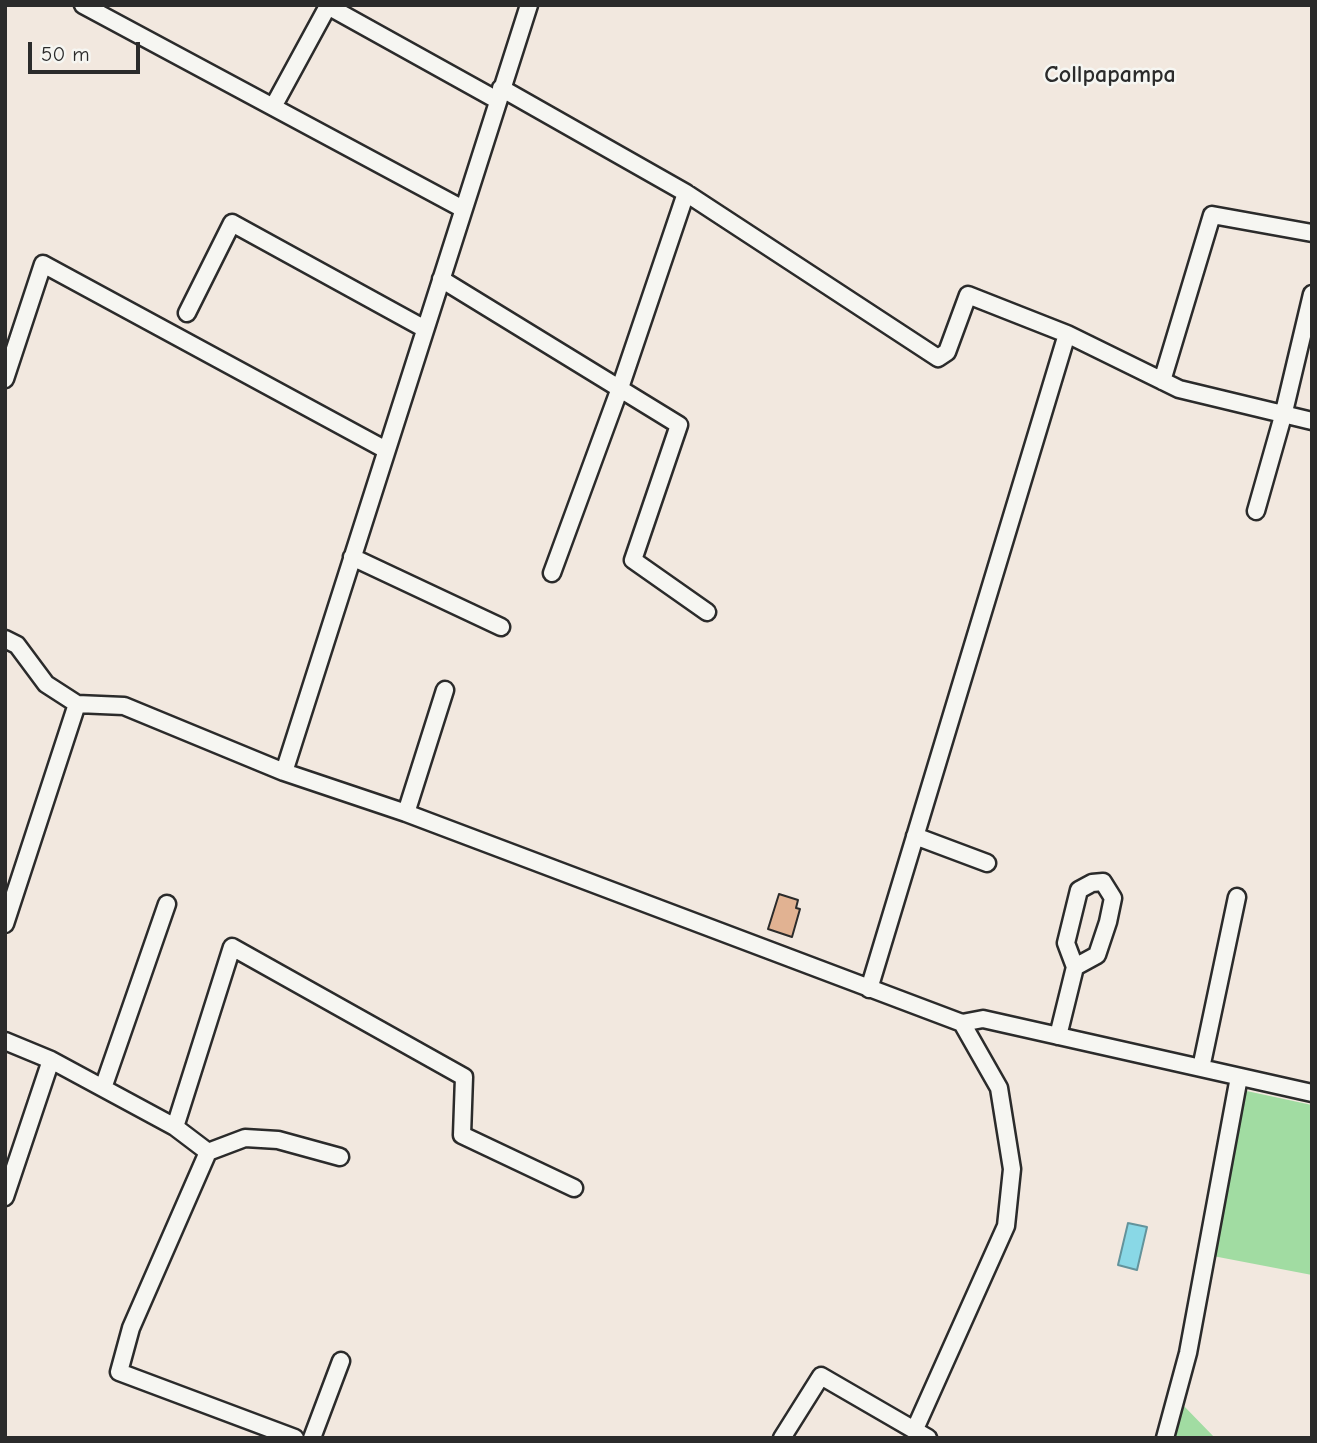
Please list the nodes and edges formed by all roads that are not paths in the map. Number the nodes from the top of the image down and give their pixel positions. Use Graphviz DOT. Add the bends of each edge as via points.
graph roads {
  1 [pos="83,5"];
  2 [pos="529,5"];
  3 [pos="327,6"];
  4 [pos="499,94"];
  5 [pos="273,107"];
  6 [pos="686,193"];
  7 [pos="463,209"];
  8 [pos="1312,233"];
  9 [pos="441,278"];
  10 [pos="1312,294"];
  11 [pos="187,313"];
  12 [pos="425,329"];
  13 [pos="1067,334"];
  14 [pos="5,379"];
  15 [pos="1162,381"];
  16 [pos="620,388"];
  17 [pos="1283,416"];
  18 [pos="1312,421"];
  19 [pos="386,450"];
  20 [pos="1256,512"];
  21 [pos="352,557"];
  22 [pos="552,573"];
  23 [pos="708,612"];
  24 [pos="501,627"];
  25 [pos="5,639"];
  26 [pos="445,690"];
  27 [pos="77,705"];
  28 [pos="284,772"];
  29 [pos="405,813"];
  30 [pos="915,836"];
  31 [pos="987,863"];
  32 [pos="1237,897"];
  33 [pos="167,904"];
  34 [pos="5,924"];
  35 [pos="1075,967"];
  36 [pos="869,989"];
  37 [pos="962,1023"];
  38 [pos="1058,1036"];
  39 [pos="5,1041"];
  40 [pos="51,1060"];
  41 [pos="1201,1068"];
  42 [pos="1239,1077"];
  43 [pos="103,1088"];
  44 [pos="1312,1093"];
  45 [pos="175,1127"];
  46 [pos="208,1152"];
  47 [pos="340,1157"];
  48 [pos="574,1188"];
  49 [pos="5,1197"];
  50 [pos="341,1361"];
  51 [pos="922,1433"];
  52 [pos="295,1438"];
  53 [pos="312,1438"];
  54 [pos="782,1438"];
  55 [pos="1165,1438"];
  1 -- 5 [label="street"];
  2 -- 4 [label="street"];
  3 -- 4 [label="street"];
  3 -- 5 [label="street"];
  4 -- 6 [label="street"];
  4 -- 7 [label="street"];
  5 -- 7 [label="street"];
  6 -- 13 [label="street" via="938,358 947,352 968,295"];
  6 -- 16 [label="street"];
  7 -- 9 [label="street"];
  8 -- 15 [label="street" via="1212,215"];
  9 -- 12 [label="street"];
  9 -- 16 [label="street"];
  10 -- 17 [label="street"];
  11 -- 12 [label="street" via="232,223"];
  12 -- 19 [label="street"];
  13 -- 15 [label="street"];
  13 -- 30 [label="street"];
  14 -- 19 [label="street" via="43,264"];
  15 -- 17 [label="street"];
  16 -- 22 [label="street"];
  16 -- 23 [label="street" via="679,425 633,561"];
  17 -- 18 [label="street"];
  17 -- 20 [label="street"];
  19 -- 21 [label="street"];
  21 -- 24 [label="street"];
  21 -- 28 [label="street"];
  25 -- 27 [label="street" via="17,645 46,684"];
  26 -- 29 [label="street"];
  27 -- 28 [label="street" via="124,706"];
  27 -- 34 [label="street"];
  28 -- 29 [label="street"];
  29 -- 36 [label="street"];
  30 -- 31 [label="street"];
  30 -- 36 [label="street"];
  32 -- 41 [label="street"];
  33 -- 43 [label="street"];
  35 -- 35 [label="street" via="1097,955 1108,922 1113,898 1102,882 1079,890 1066,943"];
  35 -- 38 [label="street"];
  36 -- 37 [label="street"];
  37 -- 38 [label="street" via="983,1020"];
  37 -- 51 [label="street" via="999,1088 1012,1168 1006,1226"];
  38 -- 41 [label="street"];
  39 -- 40 [label="street"];
  40 -- 43 [label="street"];
  40 -- 49 [label="street"];
  41 -- 42 [label="street"];
  42 -- 44 [label="street"];
  42 -- 55 [label="street" via="1188,1353"];
  43 -- 45 [label="street"];
  45 -- 46 [label="street"];
  45 -- 48 [label="street" via="232,947 464,1077 462,1135"];
  46 -- 47 [label="street" via="245,1138 278,1140"];
  46 -- 52 [label="street" via="131,1328 119,1372"];
  50 -- 53 [label="street"];
  51 -- 54 [label="street" via="821,1376"];
}
